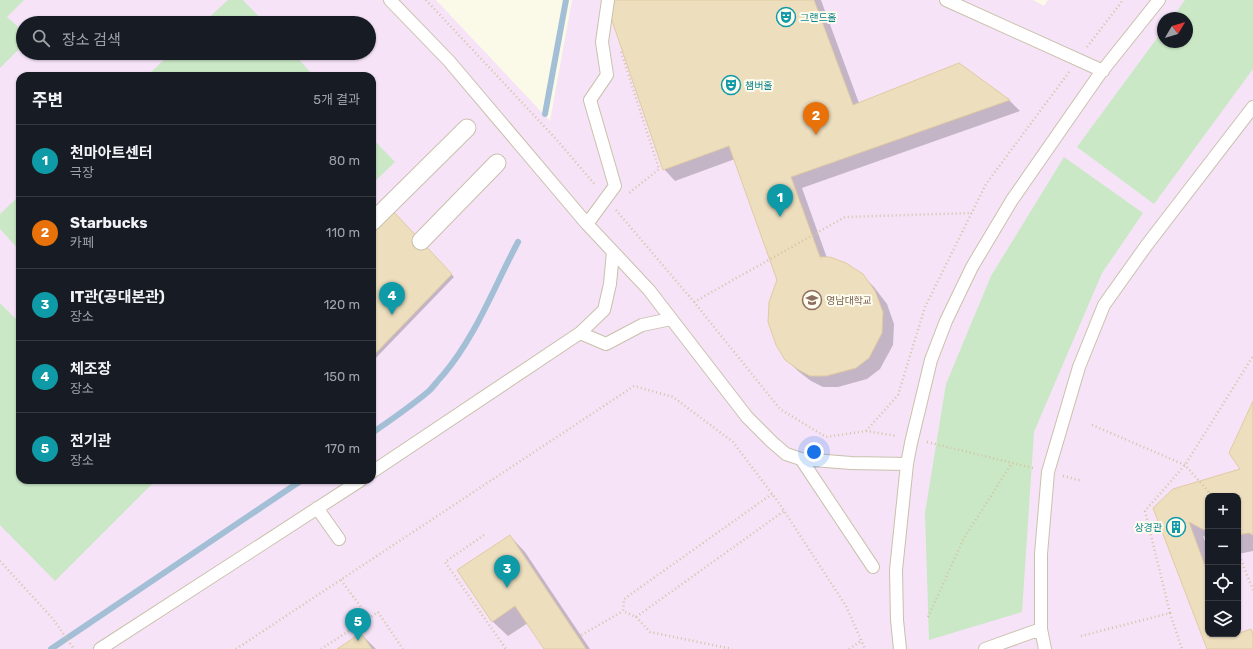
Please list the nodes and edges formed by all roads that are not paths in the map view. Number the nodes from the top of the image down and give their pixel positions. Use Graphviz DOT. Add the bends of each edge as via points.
graph roads {
  1 [pos="390,0"];
  2 [pos="608,0"];
  3 [pos="946,0"];
  4 [pos="1159,0"];
  5 [pos="1103,71"];
  6 [pos="1253,107"];
  7 [pos="466,128"];
  8 [pos="497,163"];
  9 [pos="376,218"];
  10 [pos="587,224"];
  11 [pos="421,240"];
  12 [pos="613,252"];
  13 [pos="671,319"];
  14 [pos="580,333"];
  15 [pos="801,459"];
  16 [pos="907,464"];
  17 [pos="376,469"];
  18 [pos="355,484"];
  19 [pos="317,508"];
  20 [pos="339,539"];
  21 [pos="873,567"];
  22 [pos="1041,629"];
  23 [pos="100,649"];
  24 [pos="900,649"];
  25 [pos="985,649"];
  26 [pos="1045,649"];
  1 -- 10 [label="lane" via="449,62"];
  2 -- 10 [label="lane" via="602,42 607,75 590,100 615,186 609,202"];
  3 -- 5 [label="lane"];
  4 -- 5 [label="lane"];
  5 -- 16 [label="lane" via="1012,200 972,267 946,321 931,360"];
  6 -- 22 [label="lane" via="1104,305 1079,367 1048,472 1041,554"];
  7 -- 9 [label="street"];
  8 -- 11 [label="street"];
  10 -- 12 [label="lane"];
  12 -- 13 [label="lane" via="649,290"];
  12 -- 14 [label="lane" via="604,310"];
  13 -- 14 [label="lane" via="642,325 606,344"];
  13 -- 15 [label="lane" via="747,417 786,454"];
  14 -- 17 [label="lane"];
  15 -- 16 [label="lane"];
  15 -- 21 [label="lane"];
  16 -- 24 [label="lane" via="896,570"];
  18 -- 19 [label="lane"];
  19 -- 20 [label="lane"];
  19 -- 23 [label="lane"];
  22 -- 25 [label="lane"];
  22 -- 26 [label="lane"];
}
